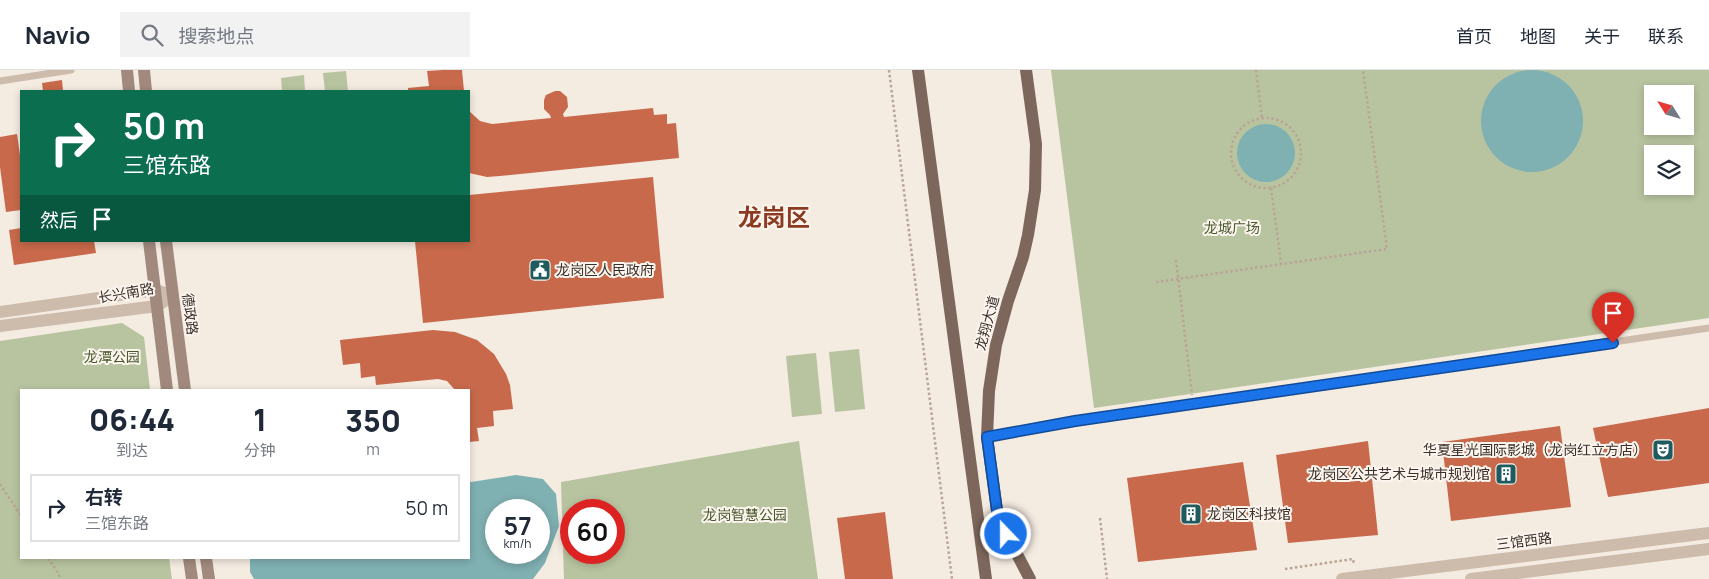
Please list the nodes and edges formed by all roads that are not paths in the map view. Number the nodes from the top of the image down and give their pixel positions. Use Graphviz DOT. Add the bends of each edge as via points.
graph roads {
  1 [pos="71,70"];
  2 [pos="127,70"];
  3 [pos="144,70"];
  4 [pos="918,70"];
  5 [pos="1026,70"];
  6 [pos="0,81"];
  7 [pos="130,90"];
  8 [pos="146,90"];
  9 [pos="149,242"];
  10 [pos="166,242"];
  11 [pos="155,290"];
  12 [pos="172,296"];
  13 [pos="157,306"];
  14 [pos="0,312"];
  15 [pos="0,326"];
  16 [pos="1709,328"];
  17 [pos="168,389"];
  18 [pos="184,389"];
  19 [pos="987,437"];
  20 [pos="1709,533"];
  21 [pos="1709,549"];
  22 [pos="189,559"];
  23 [pos="206,559"];
  24 [pos="192,579"];
  25 [pos="209,579"];
  26 [pos="986,579"];
  27 [pos="1030,579"];
  28 [pos="1342,579"];
  29 [pos="1471,579"];
  1 -- 6 [label="lane"];
  2 -- 7 [label="main road"];
  3 -- 8 [label="main road"];
  4 -- 26 [label="main road, 龙翔大道"];
  5 -- 19 [label="main road, 龙翔大道" via="1036,144 1035,190 1023,257 996,345"];
  9 -- 11 [label="main road"];
  10 -- 12 [label="main road, 德政路"];
  11 -- 12 [label="street, 长兴南路"];
  11 -- 13 [label="main road"];
  11 -- 14 [label="street, 长兴南路"];
  12 -- 13 [label="street, 长兴南路"];
  12 -- 18 [label="main road, 德政路"];
  13 -- 15 [label="street, 长兴南路"];
  13 -- 17 [label="main road"];
  16 -- 19 [label="lane" via="1075,421"];
  19 -- 27 [label="main road, 龙翔大道" via="998,518"];
  20 -- 28 [label="street, 三馆西路"];
  21 -- 29 [label="street"];
  22 -- 24 [label="main road"];
  23 -- 25 [label="main road"];
}
